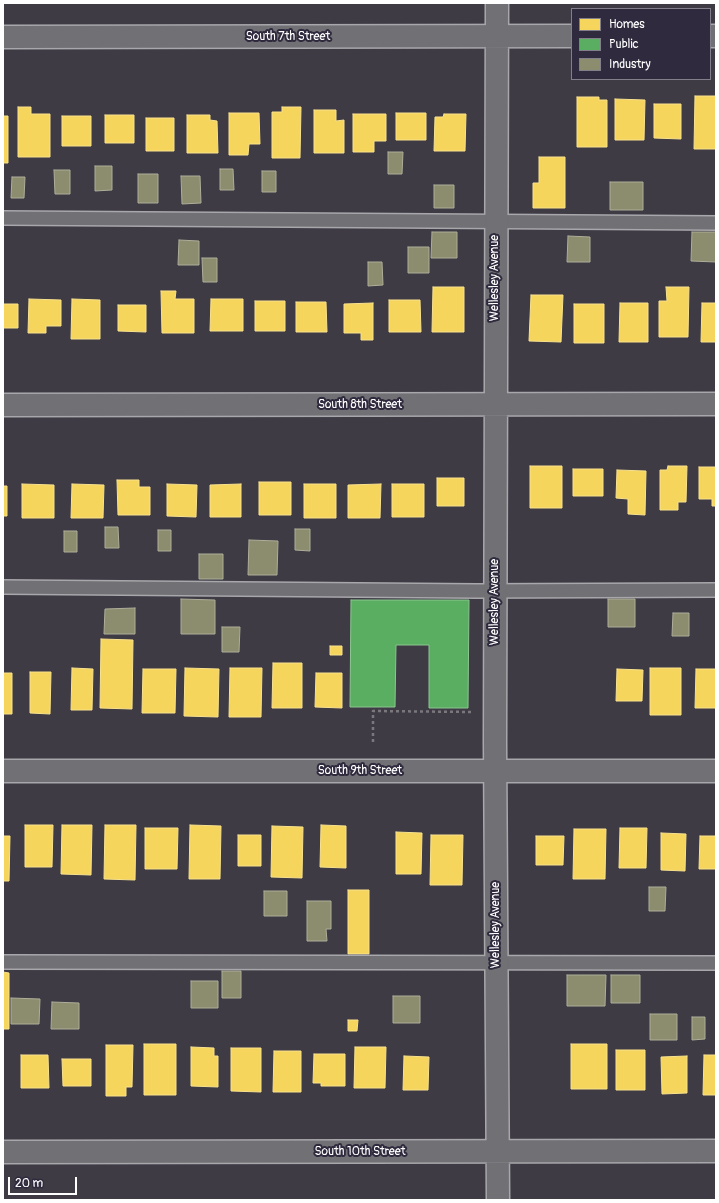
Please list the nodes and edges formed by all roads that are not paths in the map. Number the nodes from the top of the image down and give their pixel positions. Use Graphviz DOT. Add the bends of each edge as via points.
graph roads {
  1 [pos="497,3"];
  2 [pos="571,36"];
  3 [pos="3,37"];
  4 [pos="497,37"];
  5 [pos="3,218"];
  6 [pos="495,222"];
  7 [pos="716,223"];
  8 [pos="716,404"];
  9 [pos="3,405"];
  10 [pos="495,405"];
  11 [pos="3,587"];
  12 [pos="716,590"];
  13 [pos="495,591"];
  14 [pos="3,771"];
  15 [pos="495,771"];
  16 [pos="716,771"];
  17 [pos="3,962"];
  18 [pos="496,963"];
  19 [pos="716,963"];
  20 [pos="716,1151"];
  21 [pos="3,1152"];
  22 [pos="497,1152"];
  23 [pos="498,1200"];
  1 -- 4 [label="street, Wellesley Avenue"];
  2 -- 4 [label="street, South 7th Street"];
  3 -- 4 [label="street, South 7th Street"];
  4 -- 6 [label="street, Wellesley Avenue"];
  5 -- 6 [label="lane"];
  6 -- 7 [label="lane"];
  6 -- 10 [label="street, Wellesley Avenue"];
  8 -- 10 [label="street, South 8th Street"];
  9 -- 10 [label="street, South 8th Street"];
  10 -- 13 [label="street, Wellesley Avenue"];
  11 -- 13 [label="lane"];
  12 -- 13 [label="lane"];
  13 -- 15 [label="street, Wellesley Avenue"];
  14 -- 15 [label="street, South 9th Street"];
  15 -- 16 [label="street, South 9th Street"];
  15 -- 18 [label="street, Wellesley Avenue"];
  17 -- 18 [label="lane"];
  18 -- 19 [label="lane"];
  18 -- 22 [label="street, Wellesley Avenue"];
  20 -- 22 [label="street, South 10th Street"];
  21 -- 22 [label="street, South 10th Street"];
  22 -- 23 [label="street, Wellesley Avenue"];
}
